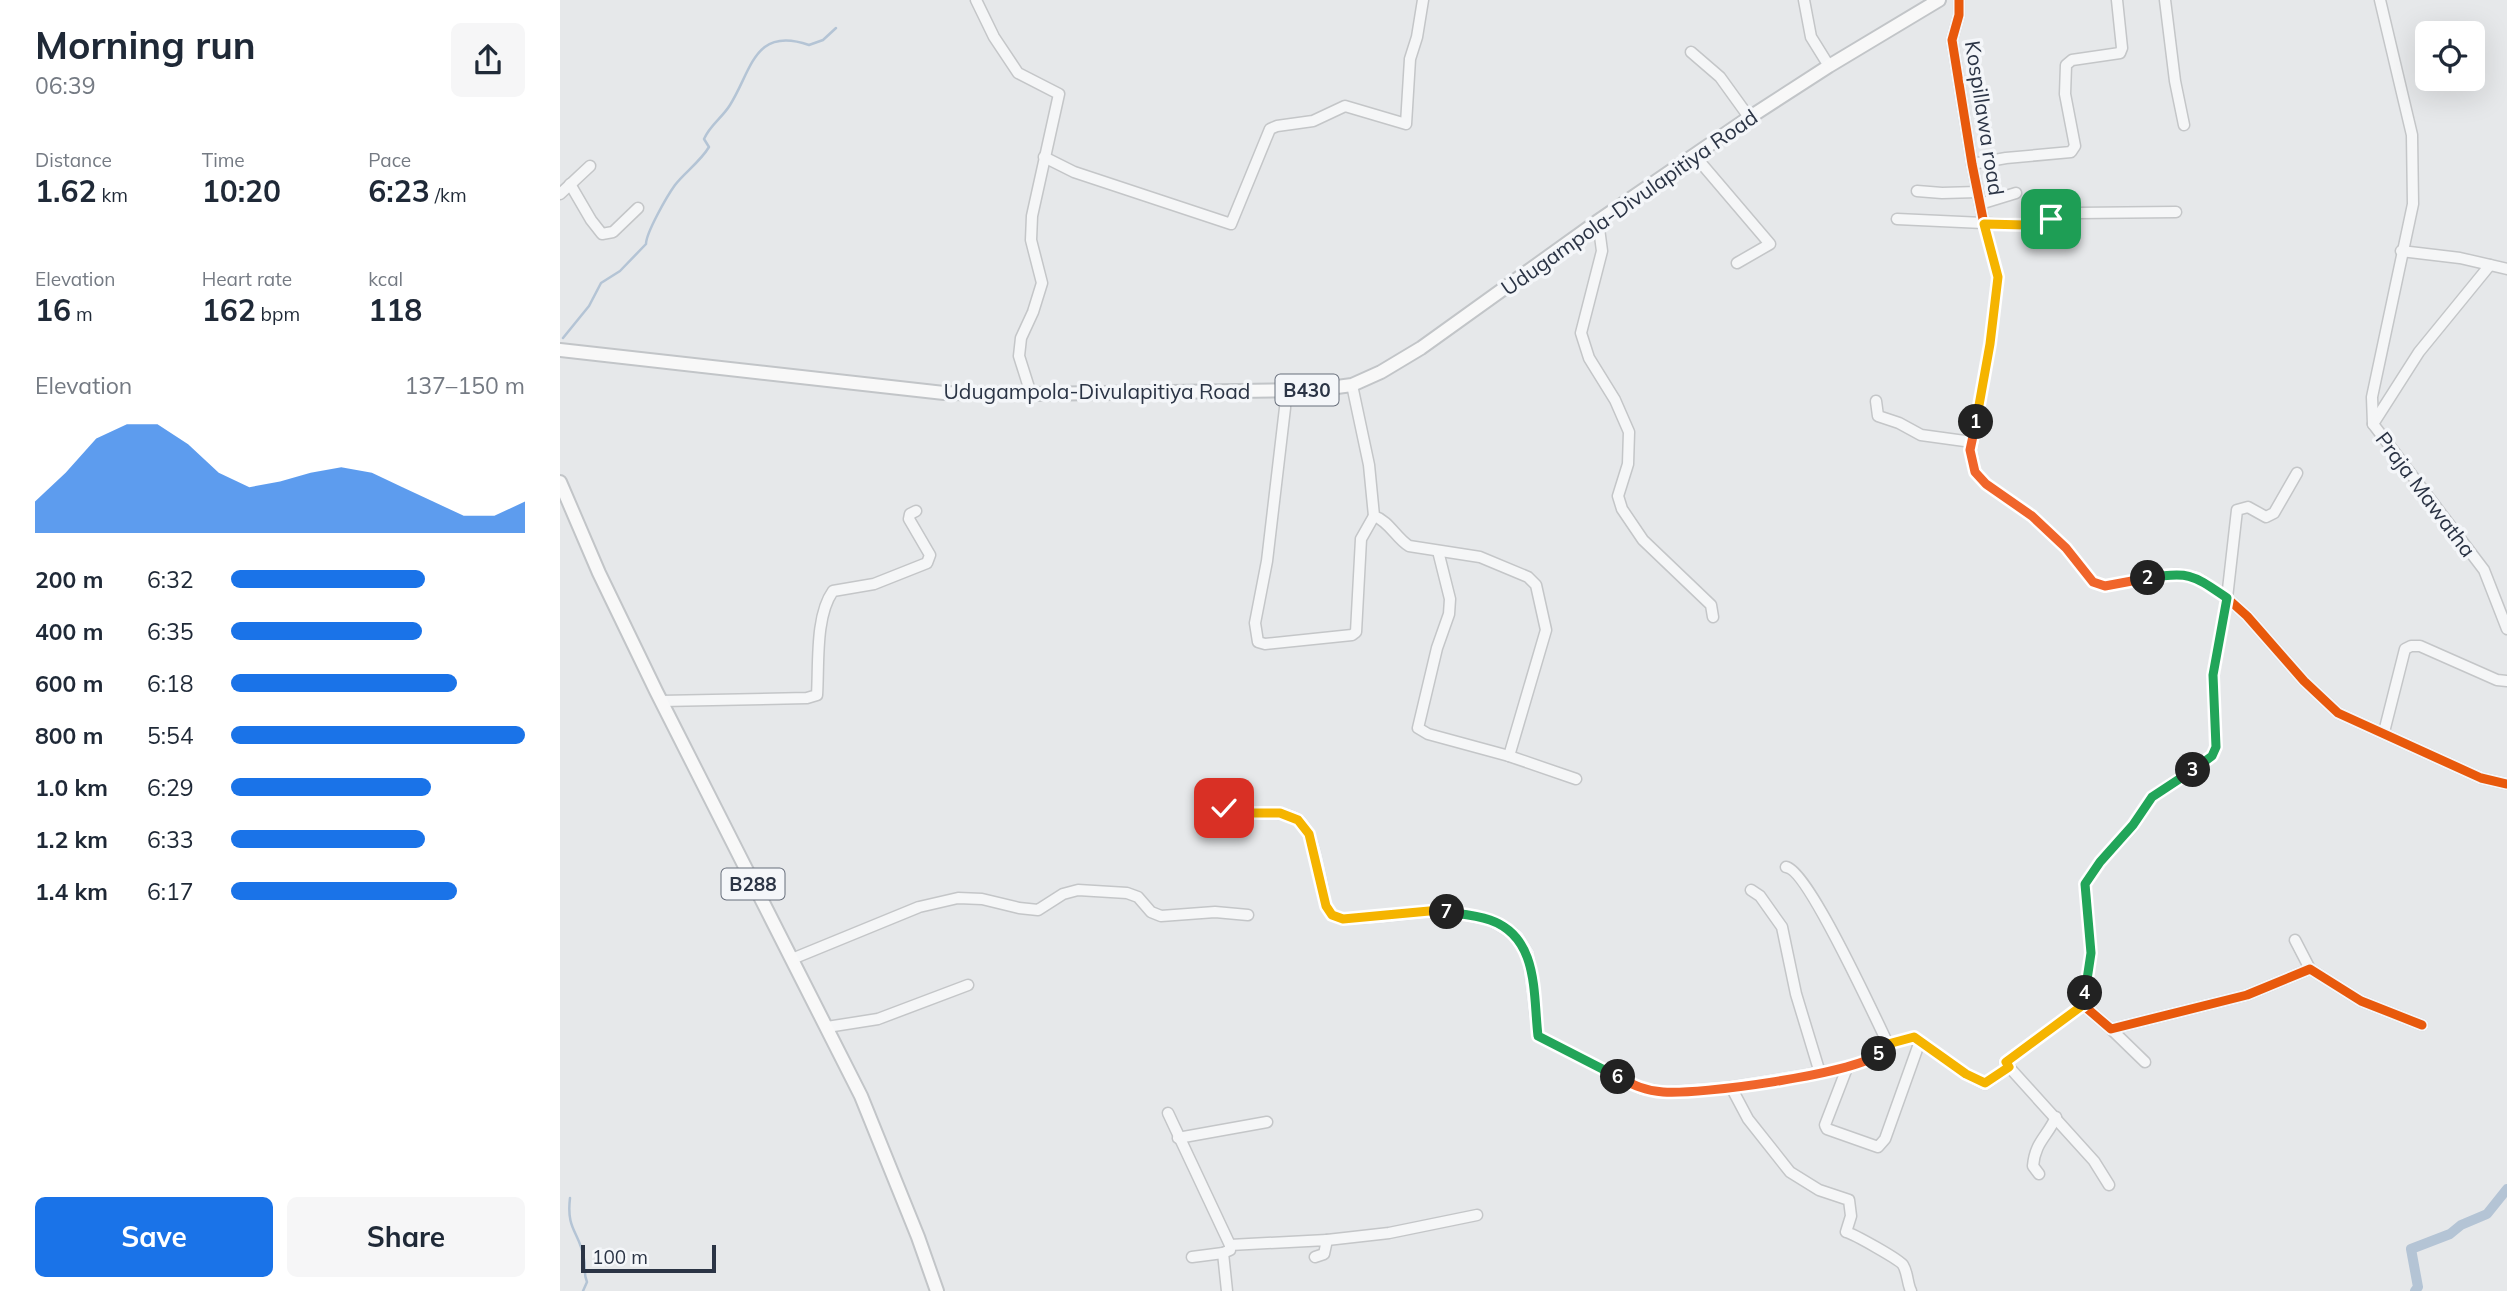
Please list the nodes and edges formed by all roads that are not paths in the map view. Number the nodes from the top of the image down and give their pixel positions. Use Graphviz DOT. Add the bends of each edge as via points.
graph roads {
  1 [pos="976,0"];
  2 [pos="1423,0"];
  3 [pos="1804,0"];
  4 [pos="1939,0"];
  5 [pos="1959,0"];
  6 [pos="2118,0"];
  7 [pos="2165,0"];
  8 [pos="2380,0"];
  9 [pos="1690,52"];
  10 [pos="1829,66"];
  11 [pos="1747,119"];
  12 [pos="2184,125"];
  13 [pos="1695,156"];
  14 [pos="1044,157"];
  15 [pos="1972,164"];
  16 [pos="590,166"];
  17 [pos="570,184"];
  18 [pos="1917,191"];
  19 [pos="1978,192"];
  20 [pos="2016,193"];
  21 [pos="560,194"];
  22 [pos="1980,204"];
  23 [pos="638,208"];
  24 [pos="2176,212"];
  25 [pos="1897,219"];
  26 [pos="1598,221"];
  27 [pos="1984,224"];
  28 [pos="2401,251"];
  29 [pos="1737,263"];
  30 [pos="2490,265"];
  31 [pos="2507,269"];
  32 [pos="560,350"];
  33 [pos="1352,384"];
  34 [pos="1284,390"];
  35 [pos="1031,394"];
  36 [pos="1876,401"];
  37 [pos="2373,424"];
  38 [pos="1972,442"];
  39 [pos="2297,473"];
  40 [pos="560,482"];
  41 [pos="916,511"];
  42 [pos="1374,516"];
  43 [pos="1438,551"];
  44 [pos="2227,598"];
  45 [pos="1713,617"];
  46 [pos="2507,629"];
  47 [pos="2507,681"];
  48 [pos="661,701"];
  49 [pos="2384,732"];
  50 [pos="1509,756"];
  51 [pos="1576,779"];
  52 [pos="2507,784"];
  53 [pos="1204,826"];
  54 [pos="1786,867"];
  55 [pos="1751,890"];
  56 [pos="1248,915"];
  57 [pos="2295,940"];
  58 [pos="792,959"];
  59 [pos="2310,970"];
  60 [pos="968,985"];
  61 [pos="2083,1005"];
  62 [pos="2422,1026"];
  63 [pos="827,1027"];
  64 [pos="2111,1029"];
  65 [pos="1920,1041"];
  66 [pos="1888,1044"];
  67 [pos="2145,1062"];
  68 [pos="2009,1067"];
  69 [pos="1847,1068"];
  70 [pos="1820,1073"];
  71 [pos="1731,1087"];
  72 [pos="1168,1112"];
  73 [pos="2056,1117"];
  74 [pos="1268,1122"];
  75 [pos="1178,1138"];
  76 [pos="2039,1174"];
  77 [pos="2109,1185"];
  78 [pos="1477,1215"];
  79 [pos="1327,1240"];
  80 [pos="1226,1249"];
  81 [pos="1192,1257"];
  82 [pos="1315,1257"];
  83 [pos="937,1291"];
  84 [pos="1227,1291"];
  85 [pos="1911,1291"];
  1 -- 14 [label="street" via="1018,73 1059,94"];
  2 -- 14 [label="street" via="1410,59 1406,124 1345,106 1313,121 1270,129 1231,224 1074,172"];
  3 -- 10 [label="street" via="1811,37"];
  4 -- 10 [label="main road, Udugampola-Divulapitiya Road / B430"];
  5 -- 15 [label="street, Kospillawa road" via="1952,40"];
  6 -- 15 [label="street" via="2120,53 2066,65 2064,94 2075,146 2071,152"];
  7 -- 12 [label="street"];
  8 -- 28 [label="street" via="2412,135 2413,204"];
  9 -- 11 [label="street" via="1720,78"];
  10 -- 11 [label="main road, Udugampola-Divulapitiya Road / B430"];
  11 -- 13 [label="main road, Udugampola-Divulapitiya Road / B430"];
  13 -- 26 [label="main road, Udugampola-Divulapitiya Road / B430"];
  13 -- 29 [label="street" via="1770,244"];
  14 -- 35 [label="street" via="1031,240 1042,283 1021,338 1019,356"];
  15 -- 19 [label="street, Kospillawa road"];
  16 -- 17 [label="street"];
  17 -- 21 [label="street"];
  17 -- 23 [label="street" via="603,234 613,232"];
  18 -- 19 [label="street"];
  19 -- 22 [label="street, Kospillawa road"];
  20 -- 22 [label="street"];
  22 -- 27 [label="street, Kospillawa road"];
  24 -- 27 [label="street" via="2077,213 2026,225"];
  25 -- 27 [label="street"];
  26 -- 33 [label="main road, Udugampola-Divulapitiya Road / B430" via="1421,348"];
  26 -- 45 [label="street" via="1602,251 1581,333 1589,358 1629,432 1628,464 1618,496 1643,540 1710,605"];
  27 -- 38 [label="street, Kospillawa road" via="1998,277"];
  28 -- 30 [label="street"];
  28 -- 37 [label="street" via="2372,397"];
  30 -- 31 [label="street"];
  30 -- 37 [label="street, Praja Mawatha" via="2419,352"];
  32 -- 35 [label="main road, Udugampola-Divulapitiya Road / B430" via="944,393"];
  33 -- 34 [label="main road, Udugampola-Divulapitiya Road / B430"];
  33 -- 42 [label="street"];
  34 -- 35 [label="main road, Udugampola-Divulapitiya Road / B430"];
  34 -- 42 [label="street" via="1267,561 1255,623 1258,642 1356,632 1361,539"];
  36 -- 38 [label="street" via="1878,416 1921,435"];
  37 -- 46 [label="street, Praja Mawatha" via="2484,570"];
  38 -- 44 [label="street, Kospillawa road" via="1975,472 2032,516 2093,582 2105,586 2176,574 2198,578"];
  39 -- 44 [label="street" via="2270,516 2248,507 2237,510"];
  40 -- 48 [label="main road, B288"];
  41 -- 48 [label="street" via="909,519 930,555 927,563 874,583 833,591 827,600 817,695"];
  42 -- 43 [label="street" via="1409,547"];
  43 -- 50 [label="street" via="1450,599 1449,614 1418,728"];
  43 -- 50 [label="street" via="1480,557 1528,577 1536,585 1546,630"];
  44 -- 49 [label="street, Kospillawa road" via="2338,713"];
  44 -- 61 [label="street" via="2213,675 2216,747 2212,756 2152,797 2085,884 2091,953"];
  47 -- 49 [label="street" via="2411,646 2405,649"];
  48 -- 58 [label="main road, B288"];
  49 -- 52 [label="street, Kospillawa road" via="2481,778"];
  50 -- 51 [label="street"];
  53 -- 71 [label="street" via="1206,816 1224,808 1280,813 1298,820 1309,834 1332,915 1343,919 1440,910 1490,920 1517,936 1528,954 1538,1036 1642,1089 1666,1092"];
  54 -- 66 [label="street" via="1791,867 1816,900"];
  55 -- 70 [label="street" via="1782,927 1796,995"];
  56 -- 58 [label="street" via="1161,916 1127,893 1078,890 1038,910 958,898 919,907"];
  57 -- 59 [label="street"];
  58 -- 63 [label="main road, B288"];
  59 -- 62 [label="street" via="2361,1001"];
  59 -- 64 [label="street" via="2247,995"];
  60 -- 63 [label="street" via="878,1019"];
  61 -- 64 [label="street"];
  61 -- 68 [label="street" via="2006,1062"];
  63 -- 83 [label="main road, B288" via="861,1096"];
  64 -- 67 [label="street"];
  65 -- 66 [label="street" via="1914,1037"];
  65 -- 68 [label="street" via="1985,1083"];
  65 -- 69 [label="street" via="1885,1139 1878,1147 1842,1136 1825,1125"];
  66 -- 69 [label="street" via="1878,1056"];
  68 -- 73 [label="street"];
  69 -- 70 [label="street"];
  70 -- 71 [label="street"];
  71 -- 85 [label="street" via="1748,1119 1790,1172 1819,1190 1849,1200 1846,1232 1900,1261"];
  72 -- 75 [label="street"];
  73 -- 76 [label="street" via="2035,1151 2034,1166"];
  73 -- 77 [label="street"];
  74 -- 75 [label="street"];
  75 -- 80 [label="street"];
  78 -- 79 [label="street"];
  79 -- 80 [label="street"];
  79 -- 82 [label="street" via="1324,1254"];
  80 -- 81 [label="street"];
  80 -- 84 [label="street"];
}
